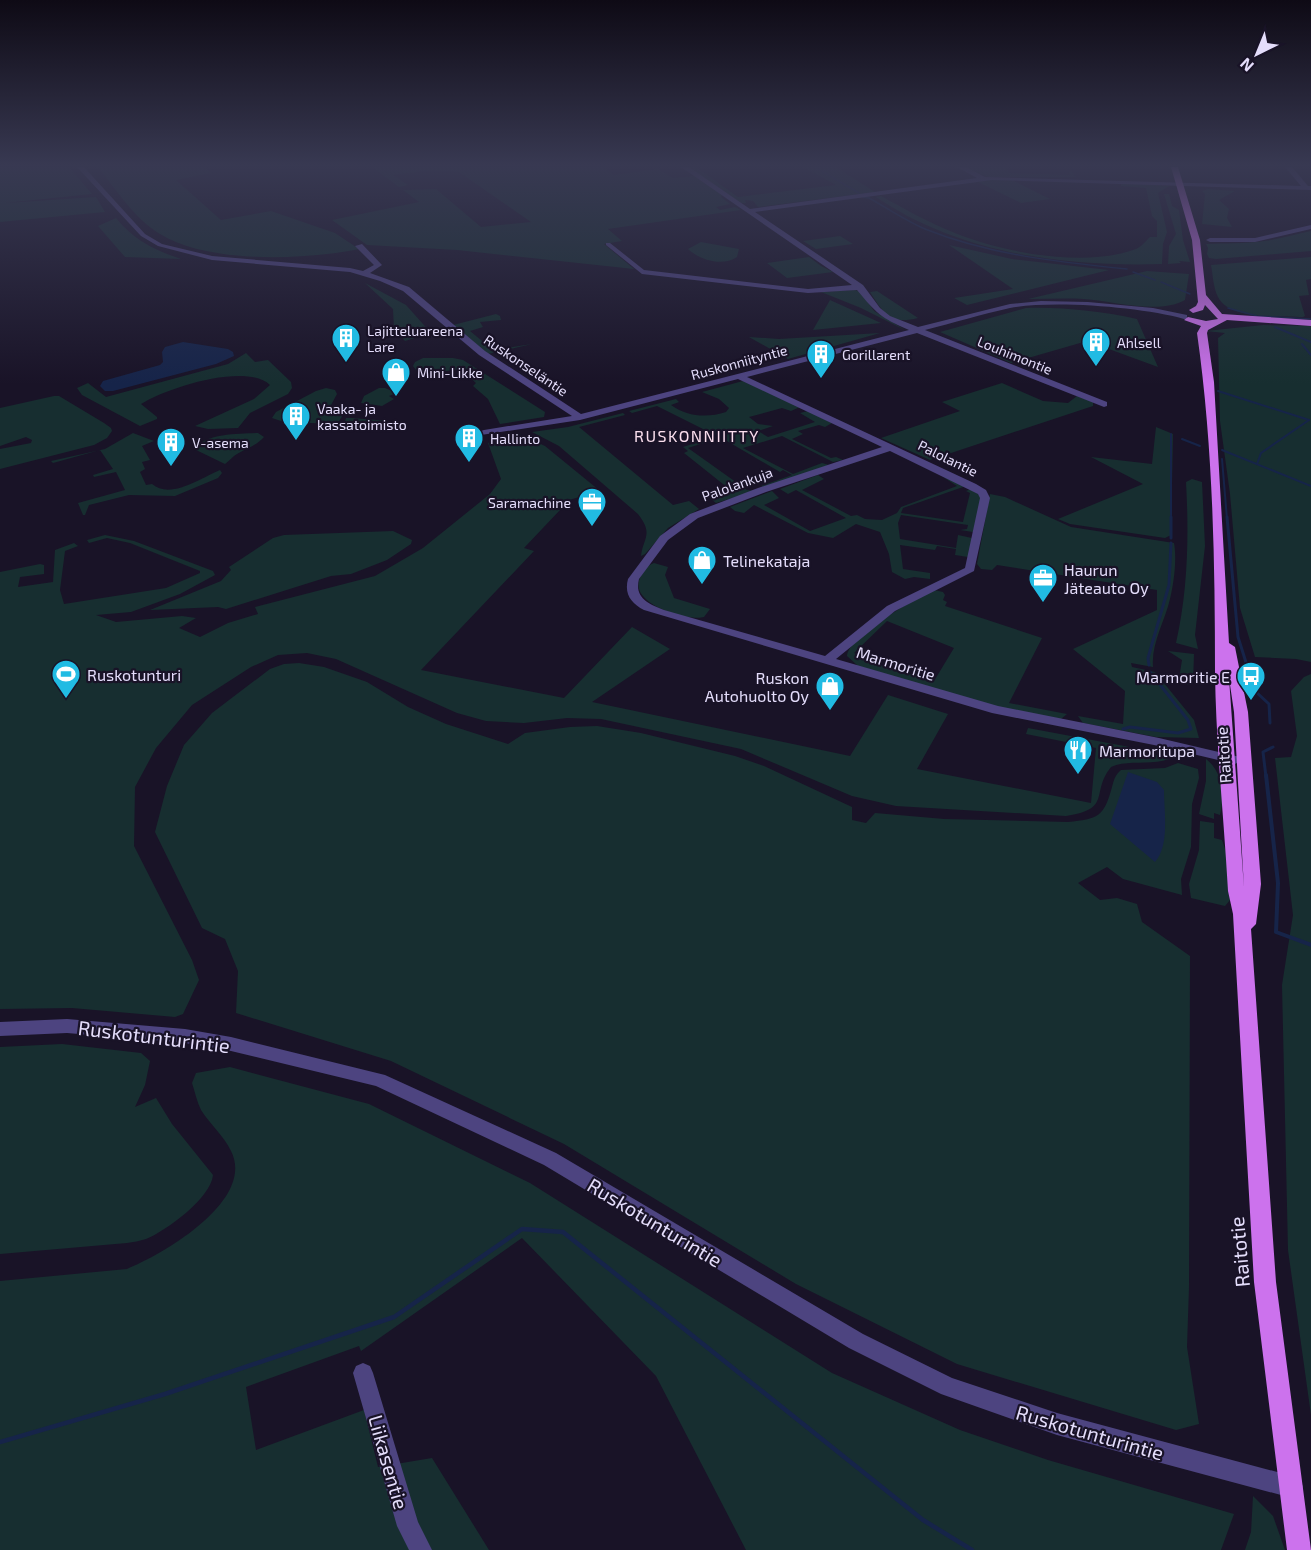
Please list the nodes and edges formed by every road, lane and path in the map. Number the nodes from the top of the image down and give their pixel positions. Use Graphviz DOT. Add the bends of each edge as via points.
graph roads {
  1 [pos="150,239"];
  2 [pos="790,239"];
  3 [pos="1195,239"];
  4 [pos="1207,239"];
  5 [pos="1258,239"];
  6 [pos="608,244"];
  7 [pos="359,246"];
  8 [pos="364,274"];
  9 [pos="860,287"];
  10 [pos="1201,295"];
  11 [pos="1188,314"];
  12 [pos="1217,319"];
  13 [pos="1311,323"];
  14 [pos="916,330"];
  15 [pos="1203,338"];
  16 [pos="739,376"];
  17 [pos="1104,404"];
  18 [pos="580,417"];
  19 [pos="484,433"];
  20 [pos="890,447"];
  21 [pos="632,594"];
  22 [pos="828,660"];
  23 [pos="1236,755"];
  24 [pos="0,1029"];
  25 [pos="363,1373"];
  26 [pos="1292,1487"];
  27 [pos="421,1550"];
  28 [pos="1300,1550"];
  1 -- 8 [label="street, Ruskonseläntie" via="212,258"];
  2 -- 9 [label="street, Louhimontie"];
  3 -- 10 [label="main road"];
  4 -- 5 [label="street"];
  6 -- 9 [label="street" via="642,272 808,291"];
  7 -- 8 [label="street" via="378,265"];
  8 -- 18 [label="street, Ruskonseläntie" via="406,289 482,353"];
  9 -- 14 [label="street, Louhimontie" via="882,314"];
  10 -- 11 [label="main road" via="1202,306"];
  10 -- 12 [label="main road"];
  11 -- 12 [label="main road"];
  11 -- 12 [label="main road"];
  11 -- 14 [label="street, Ruskonniityntie" via="1034,302"];
  11 -- 15 [label="main road"];
  12 -- 13 [label="main road"];
  12 -- 15 [label="main road" via="1204,328"];
  14 -- 16 [label="street, Ruskonniityntie"];
  14 -- 17 [label="street, Louhimontie"];
  15 -- 23 [label="main road, Raitotie" via="1223,632 1236,678"];
  16 -- 18 [label="street, Ruskonniityntie"];
  16 -- 20 [label="street, Palolantie"];
  18 -- 19 [label="street, Ruskonniityntie"];
  20 -- 21 [label="street, Palolankuja" via="762,490 683,523 657,546 634,579"];
  20 -- 22 [label="street, Palolantie" via="984,494 970,569 875,618"];
  21 -- 22 [label="street, Marmoritie" via="652,609"];
  22 -- 23 [label="street, Marmoritie" via="1002,712"];
  23 -- 26 [label="main road, Raitotie" via="1253,884 1243,948 1265,1282"];
  24 -- 26 [label="street, Ruskotunturintie" via="67,1026 185,1036 379,1080 550,1160 856,1341 948,1387 1057,1424"];
  25 -- 27 [label="street, Liikasentie" via="408,1526"];
  26 -- 28 [label="main road, Raitotie"];
}
